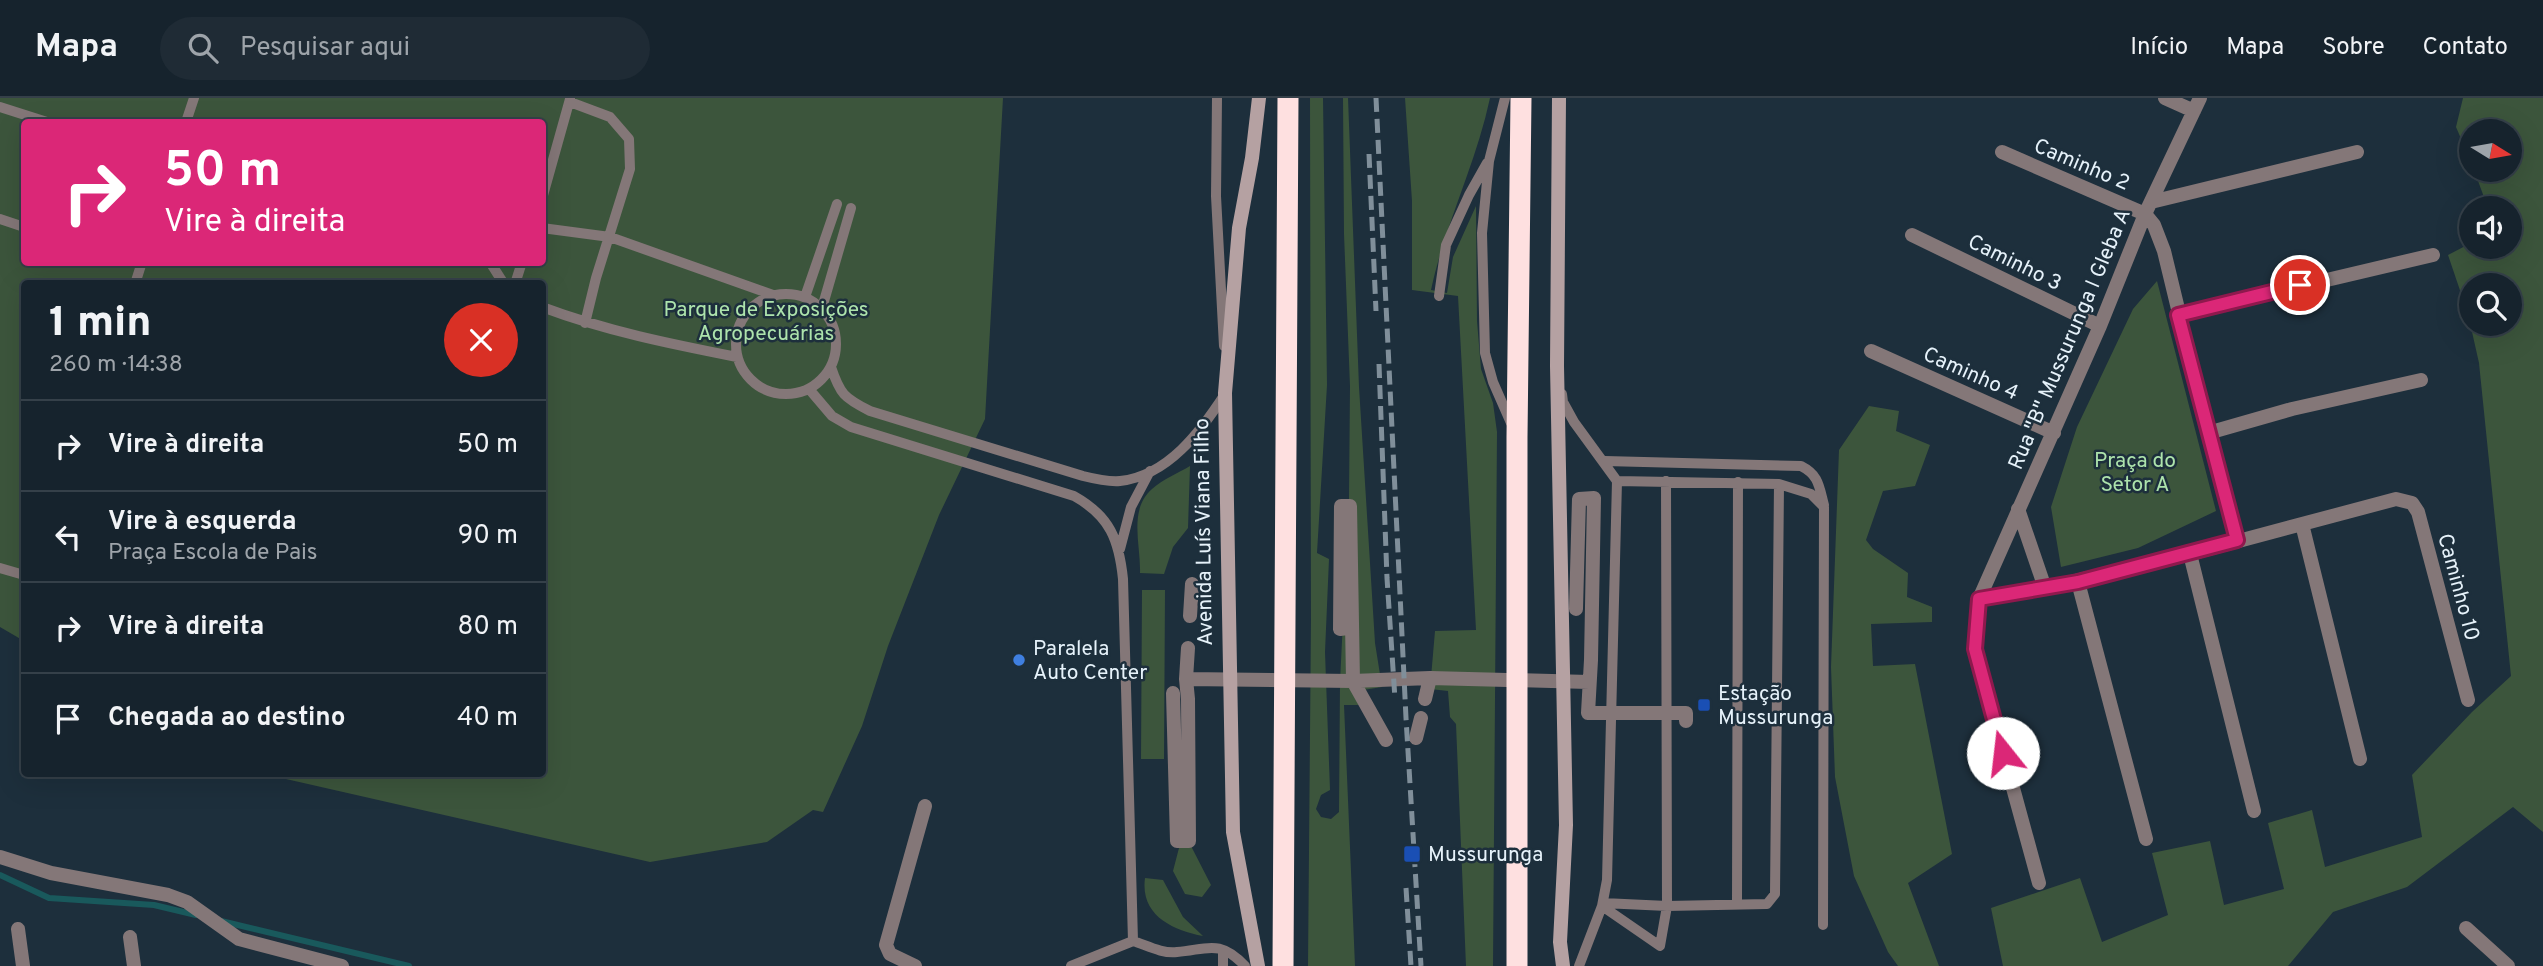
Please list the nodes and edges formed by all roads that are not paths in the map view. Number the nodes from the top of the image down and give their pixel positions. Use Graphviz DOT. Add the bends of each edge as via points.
graph roads {
  1 [pos="194,98"];
  2 [pos="1217,98"];
  3 [pos="1259,98"];
  4 [pos="1288,98"];
  5 [pos="1505,98"];
  6 [pos="1521,98"];
  7 [pos="1559,98"];
  8 [pos="2165,98"];
  9 [pos="570,100"];
  10 [pos="2197,104"];
  11 [pos="0,107"];
  12 [pos="38,119"];
  13 [pos="187,119"];
  14 [pos="2002,152"];
  15 [pos="2357,152"];
  16 [pos="1489,161"];
  17 [pos="546,185"];
  18 [pos="1469,195"];
  19 [pos="1487,199"];
  20 [pos="837,204"];
  21 [pos="851,208"];
  22 [pos="2148,208"];
  23 [pos="0,219"];
  24 [pos="21,226"];
  25 [pos="546,229"];
  26 [pos="1912,235"];
  27 [pos="610,237"];
  28 [pos="2433,255"];
  29 [pos="773,295"];
  30 [pos="1439,296"];
  31 [pos="805,297"];
  32 [pos="546,308"];
  33 [pos="822,308"];
  34 [pos="2178,315"];
  35 [pos="585,323"];
  36 [pos="2100,326"];
  37 [pos="1871,351"];
  38 [pos="737,357"];
  39 [pos="1557,366"];
  40 [pos="831,367"];
  41 [pos="2421,380"];
  42 [pos="1226,387"];
  43 [pos="809,389"];
  44 [pos="2054,433"];
  45 [pos="2208,433"];
  46 [pos="1517,437"];
  47 [pos="1605,461"];
  48 [pos="1150,471"];
  49 [pos="1617,481"];
  50 [pos="1666,481"];
  51 [pos="1738,482"];
  52 [pos="1779,484"];
  53 [pos="1824,507"];
  54 [pos="1586,509"];
  55 [pos="2018,509"];
  56 [pos="2302,524"];
  57 [pos="2237,540"];
  58 [pos="1346,549"];
  59 [pos="1120,550"];
  60 [pos="2190,554"];
  61 [pos="0,568"];
  62 [pos="21,574"];
  63 [pos="2078,582"];
  64 [pos="1192,584"];
  65 [pos="2045,588"];
  66 [pos="1979,599"];
  67 [pos="1190,616"];
  68 [pos="1188,649"];
  69 [pos="1430,678"];
  70 [pos="1186,679"];
  71 [pos="1353,681"];
  72 [pos="1589,682"];
  73 [pos="1173,692"];
  74 [pos="1425,699"];
  75 [pos="2468,700"];
  76 [pos="1421,718"];
  77 [pos="1686,721"];
  78 [pos="1416,738"];
  79 [pos="1386,740"];
  80 [pos="2360,759"];
  81 [pos="925,806"];
  82 [pos="2255,811"];
  83 [pos="2146,839"];
  84 [pos="0,857"];
  85 [pos="2039,883"];
  86 [pos="1603,904"];
  87 [pos="1737,905"];
  88 [pos="1667,906"];
  89 [pos="1823,925"];
  90 [pos="2466,928"];
  91 [pos="18,929"];
  92 [pos="130,937"];
  93 [pos="1133,941"];
  94 [pos="1223,950"];
  95 [pos="23,966"];
  96 [pos="134,966"];
  97 [pos="342,966"];
  98 [pos="915,966"];
  99 [pos="1071,966"];
  100 [pos="1223,966"];
  101 [pos="1245,966"];
  102 [pos="1258,966"];
  103 [pos="1283,966"];
  104 [pos="1517,966"];
  105 [pos="1563,966"];
  106 [pos="1579,966"];
  107 [pos="2508,966"];
  1 -- 13 [label="lane"];
  2 -- 42 [label="lane" via="1216,196"];
  3 -- 42 [label="main road, Avenida Luís Viana Filho" via="1239,228"];
  4 -- 103 [label="highway"];
  5 -- 16 [label="lane"];
  6 -- 46 [label="highway"];
  7 -- 39 [label="main road"];
  8 -- 10 [label="street"];
  9 -- 17 [label="lane"];
  9 -- 27 [label="lane" via="610,117 629,139 630,169"];
  10 -- 22 [label="street, Rua \"B\" Mussurunga I Gleba A"];
  11 -- 12 [label="lane"];
  14 -- 22 [label="street, Caminho 2"];
  15 -- 22 [label="street"];
  16 -- 18 [label="lane"];
  16 -- 19 [label="lane"];
  18 -- 19 [label="lane" via="1475,192"];
  18 -- 30 [label="lane" via="1446,245"];
  19 -- 46 [label="lane" via="1482,233 1485,353"];
  20 -- 31 [label="lane"];
  21 -- 33 [label="lane"];
  22 -- 34 [label="street" via="2160,237"];
  22 -- 36 [label="street, Rua \"B\" Mussurunga I Gleba A"];
  23 -- 24 [label="lane"];
  25 -- 27 [label="lane"];
  26 -- 36 [label="street, Caminho 3"];
  27 -- 29 [label="lane"];
  27 -- 35 [label="lane"];
  28 -- 34 [label="street"];
  29 -- 31 [label="lane"];
  29 -- 38 [label="lane" via="746,313 737,334"];
  31 -- 33 [label="lane"];
  32 -- 35 [label="lane"];
  33 -- 40 [label="lane" via="836,336"];
  34 -- 45 [label="street"];
  35 -- 38 [label="lane"];
  36 -- 44 [label="street, Rua \"B\" Mussurunga I Gleba A"];
  37 -- 44 [label="street, Caminho 4"];
  38 -- 43 [label="lane" via="743,371 766,391 782,395"];
  39 -- 47 [label="lane" via="1563,402"];
  39 -- 105 [label="main road" via="1566,825 1560,942"];
  40 -- 43 [label="lane"];
  40 -- 48 [label="lane" via="839,390 870,411 1083,476 1121,481"];
  41 -- 45 [label="street"];
  42 -- 48 [label="lane" via="1205,425 1170,460"];
  42 -- 102 [label="main road, Avenida Luís Viana Filho" via="1233,832"];
  43 -- 59 [label="lane" via="832,416 851,427 1074,496 1110,526"];
  44 -- 55 [label="street, Rua \"B\" Mussurunga I Gleba A"];
  45 -- 57 [label="street"];
  46 -- 104 [label="highway"];
  47 -- 49 [label="lane"];
  47 -- 53 [label="lane" via="1801,466 1811,471 1819,484"];
  48 -- 59 [label="lane" via="1132,507"];
  49 -- 50 [label="lane"];
  49 -- 86 [label="lane"];
  50 -- 51 [label="lane"];
  50 -- 88 [label="lane"];
  51 -- 52 [label="lane"];
  51 -- 87 [label="lane"];
  52 -- 53 [label="lane" via="1811,494"];
  52 -- 87 [label="lane" via="1775,894 1767,904"];
  53 -- 89 [label="lane"];
  54 -- 72 [label="street" via="1580,609 1576,609 1580,499 1594,498"];
  55 -- 65 [label="street"];
  55 -- 66 [label="street, Rua \"B\" Mussurunga I Gleba A"];
  56 -- 57 [label="street"];
  56 -- 75 [label="street, Caminho 10" via="2396,499 2412,503"];
  56 -- 80 [label="street"];
  57 -- 60 [label="street"];
  58 -- 71 [label="street" via="1347,628 1340,629 1340,506 1350,506"];
  59 -- 93 [label="lane"];
  60 -- 63 [label="street"];
  60 -- 82 [label="street"];
  61 -- 62 [label="lane"];
  63 -- 65 [label="street"];
  63 -- 83 [label="street"];
  64 -- 67 [label="street"];
  65 -- 66 [label="street"];
  66 -- 85 [label="street, Rua \"B\" Mussurunga I Gleba A" via="1975,649"];
  68 -- 70 [label="street"];
  69 -- 71 [label="street"];
  69 -- 72 [label="street"];
  69 -- 74 [label="street"];
  70 -- 71 [label="street"];
  70 -- 73 [label="street" via="1189,841 1177,841"];
  71 -- 79 [label="street"];
  72 -- 77 [label="street" via="1588,713 1686,713"];
  76 -- 78 [label="street"];
  81 -- 98 [label="street" via="886,945 890,954"];
  84 -- 97 [label="street" via="51,873 168,895 187,902 239,939"];
  86 -- 88 [label="lane"];
  86 -- 88 [label="lane" via="1660,946"];
  86 -- 106 [label="lane"];
  87 -- 88 [label="lane"];
  90 -- 107 [label="street"];
  91 -- 95 [label="street"];
  92 -- 96 [label="street"];
  93 -- 94 [label="lane" via="1166,952 1208,947"];
  93 -- 99 [label="lane"];
  94 -- 100 [label="lane"];
  94 -- 101 [label="lane"];
}
